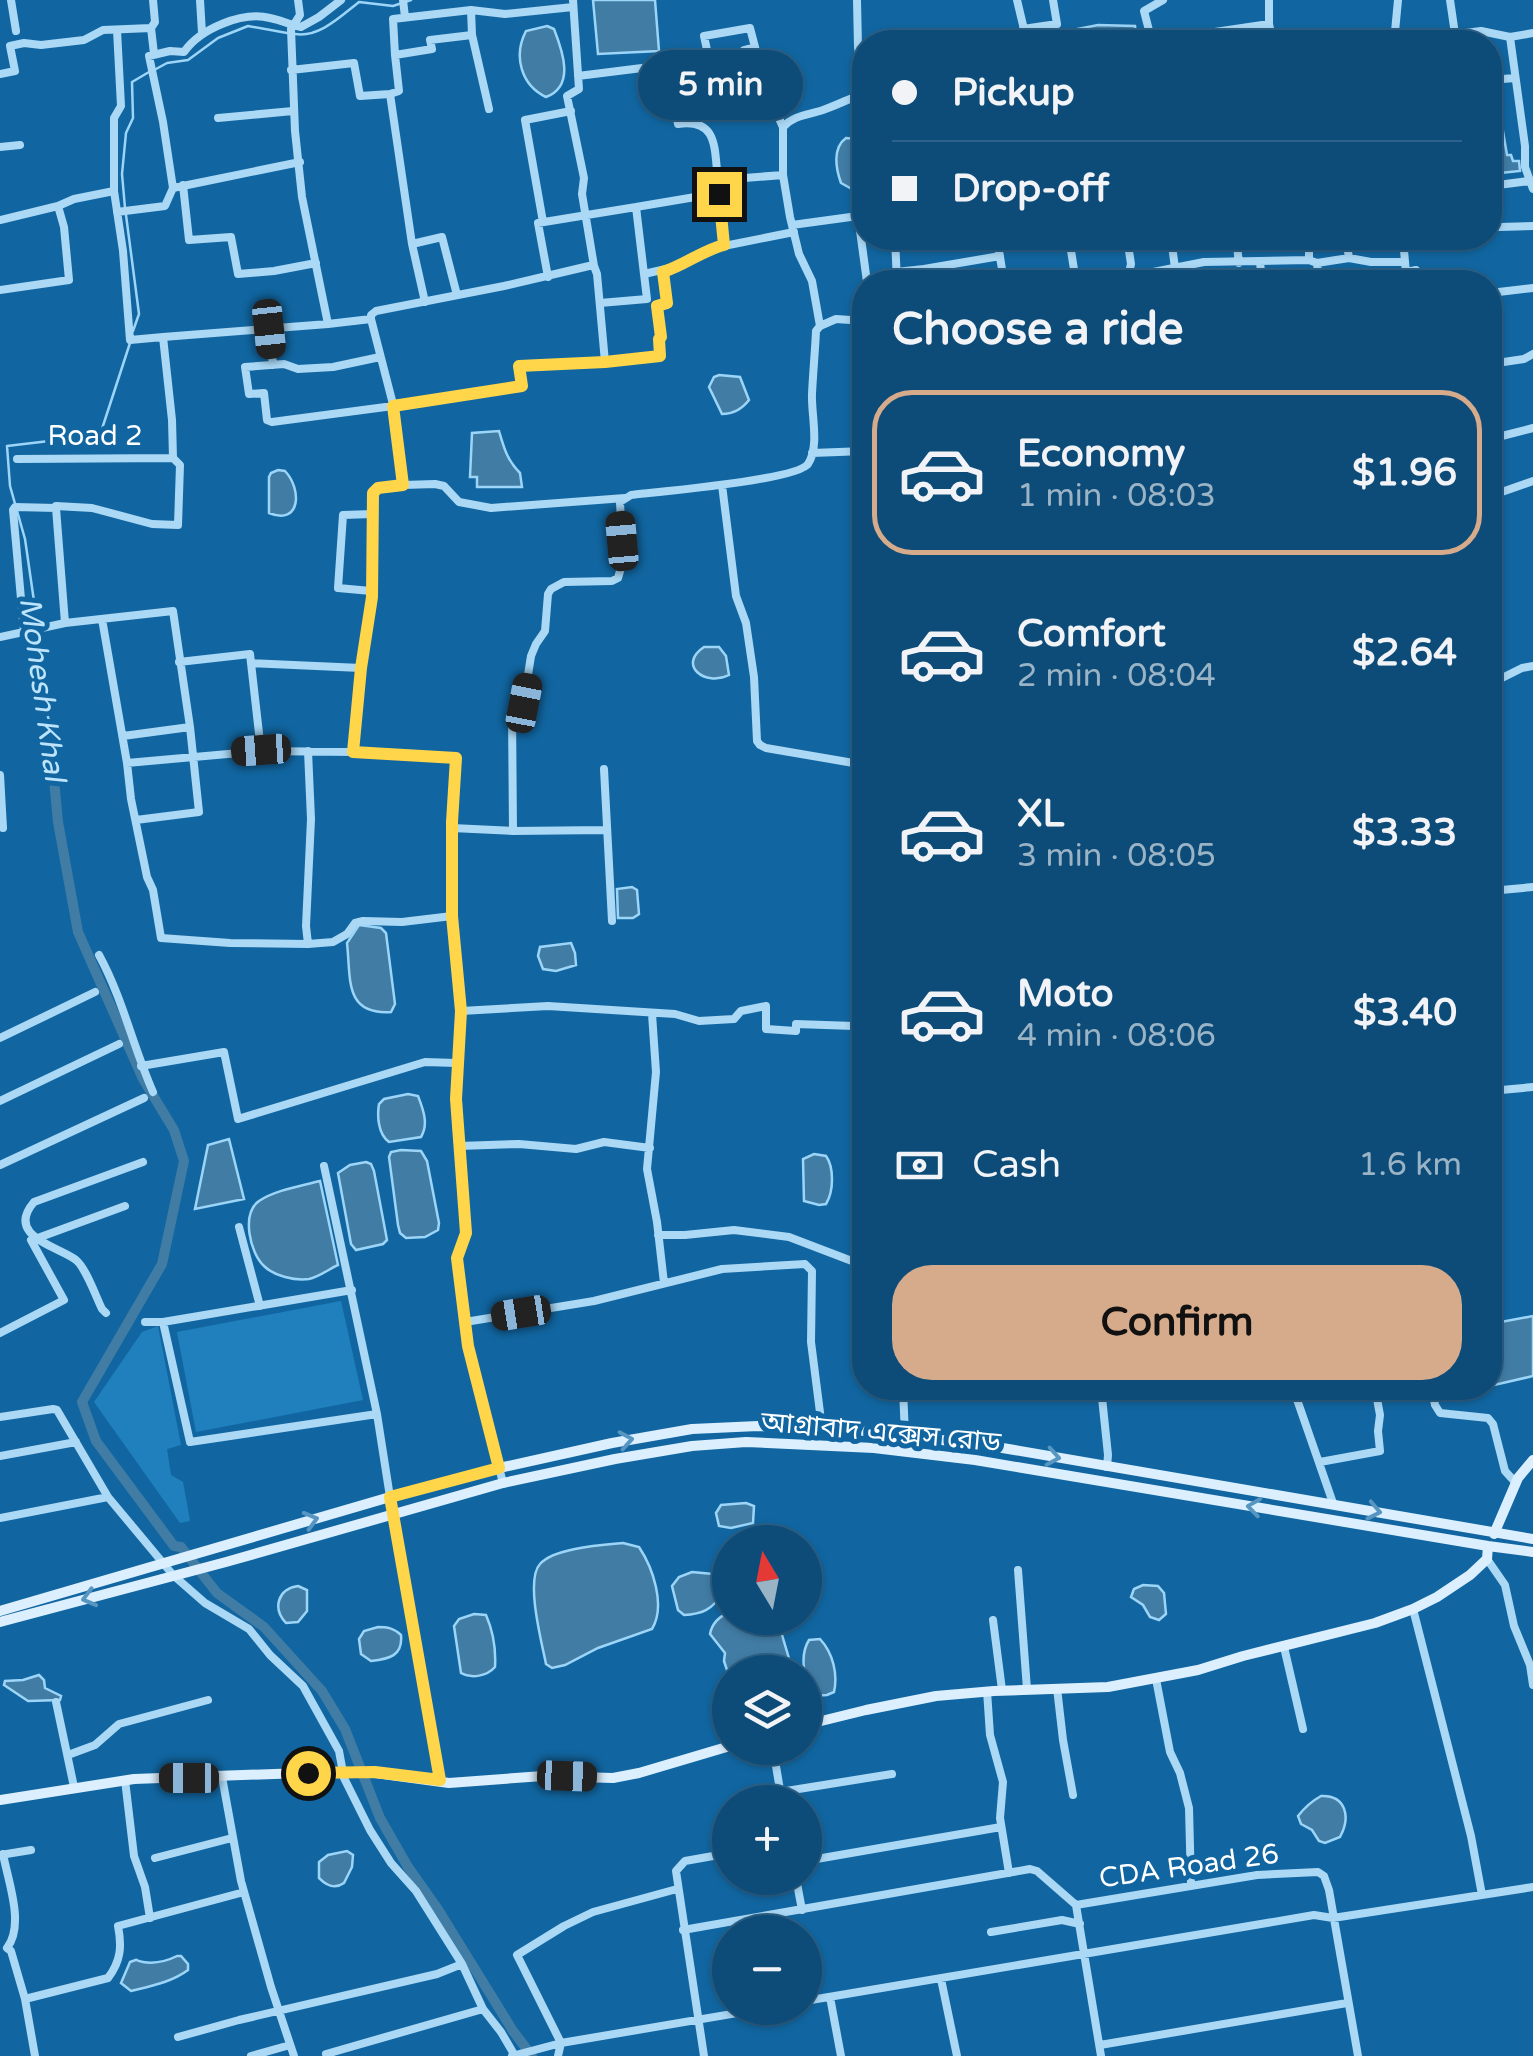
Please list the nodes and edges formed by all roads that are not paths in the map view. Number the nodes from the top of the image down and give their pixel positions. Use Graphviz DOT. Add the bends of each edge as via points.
graph roads {
  1 [pos="10,0"];
  2 [pos="153,0"];
  3 [pos="200,0"];
  4 [pos="298,0"];
  5 [pos="341,0"];
  6 [pos="403,0"];
  7 [pos="857,0"];
  8 [pos="1017,0"];
  9 [pos="1053,0"];
  10 [pos="1162,0"];
  11 [pos="1269,0"];
  12 [pos="1398,0"];
  13 [pos="1450,0"];
  14 [pos="573,4"];
  15 [pos="471,10"];
  16 [pos="405,17"];
  17 [pos="1269,24"];
  18 [pos="292,26"];
  19 [pos="151,28"];
  20 [pos="1023,29"];
  21 [pos="117,30"];
  22 [pos="858,30"];
  23 [pos="1149,30"];
  24 [pos="1232,30"];
  25 [pos="1270,30"];
  26 [pos="1395,30"];
  27 [pos="1454,30"];
  28 [pos="16,31"];
  29 [pos="202,34"];
  30 [pos="1533,34"];
  31 [pos="472,35"];
  32 [pos="1502,35"];
  33 [pos="1510,37"];
  34 [pos="755,48"];
  35 [pos="154,54"];
  36 [pos="395,54"];
  37 [pos="710,64"];
  38 [pos="666,65"];
  39 [pos="291,70"];
  40 [pos="0,74"];
  41 [pos="578,76"];
  42 [pos="1515,78"];
  43 [pos="1502,79"];
  44 [pos="390,94"];
  45 [pos="852,99"];
  46 [pos="489,110"];
  47 [pos="293,111"];
  48 [pos="571,111"];
  49 [pos="1533,117"];
  50 [pos="218,118"];
  51 [pos="1521,119"];
  52 [pos="783,127"];
  53 [pos="20,144"];
  54 [pos="0,148"];
  55 [pos="300,162"];
  56 [pos="783,175"];
  57 [pos="718,180"];
  58 [pos="183,185"];
  59 [pos="1531,185"];
  60 [pos="1502,186"];
  61 [pos="173,188"];
  62 [pos="114,192"];
  63 [pos="719,194"];
  64 [pos="58,206"];
  65 [pos="636,206"];
  66 [pos="117,212"];
  67 [pos="586,215"];
  68 [pos="852,218"];
  69 [pos="0,220"];
  70 [pos="543,222"];
  71 [pos="1533,226"];
  72 [pos="1502,227"];
  73 [pos="793,228"];
  74 [pos="412,244"];
  75 [pos="724,245"];
  76 [pos="999,250"];
  77 [pos="1173,250"];
  78 [pos="1237,250"];
  79 [pos="1311,250"];
  80 [pos="1348,250"];
  81 [pos="1404,250"];
  82 [pos="1000,256"];
  83 [pos="1349,258"];
  84 [pos="1260,262"];
  85 [pos="1313,262"];
  86 [pos="1405,262"];
  87 [pos="316,263"];
  88 [pos="1239,263"];
  89 [pos="594,266"];
  90 [pos="1175,268"];
  91 [pos="924,269"];
  92 [pos="920,270"];
  93 [pos="1002,270"];
  94 [pos="1171,270"];
  95 [pos="1261,270"];
  96 [pos="1315,270"];
  97 [pos="1406,270"];
  98 [pos="663,272"];
  99 [pos="644,274"];
  100 [pos="548,277"];
  101 [pos="1533,288"];
  102 [pos="0,290"];
  103 [pos="1502,292"];
  104 [pos="456,295"];
  105 [pos="425,302"];
  106 [pos="600,303"];
  107 [pos="371,319"];
  108 [pos="852,320"];
  109 [pos="328,324"];
  110 [pos="820,326"];
  111 [pos="269,329"];
  112 [pos="164,337"];
  113 [pos="1533,354"];
  114 [pos="380,357"];
  115 [pos="605,362"];
  116 [pos="1502,362"];
  117 [pos="273,364"];
  118 [pos="393,406"];
  119 [pos="1533,428"];
  120 [pos="1502,436"];
  121 [pos="812,453"];
  122 [pos="852,454"];
  123 [pos="173,458"];
  124 [pos="17,459"];
  125 [pos="1533,481"];
  126 [pos="403,485"];
  127 [pos="722,485"];
  128 [pos="1502,492"];
  129 [pos="625,498"];
  130 [pos="56,508"];
  131 [pos="372,514"];
  132 [pos="372,591"];
  133 [pos="102,620"];
  134 [pos="65,623"];
  135 [pos="24,632"];
  136 [pos="0,637"];
  137 [pos="179,662"];
  138 [pos="251,663"];
  139 [pos="1533,666"];
  140 [pos="361,668"];
  141 [pos="1502,678"];
  142 [pos="190,727"];
  143 [pos="122,736"];
  144 [pos="261,750"];
  145 [pos="308,751"];
  146 [pos="353,752"];
  147 [pos="192,756"];
  148 [pos="127,763"];
  149 [pos="852,763"];
  150 [pos="604,769"];
  151 [pos="0,774"];
  152 [pos="136,820"];
  153 [pos="3,828"];
  154 [pos="452,828"];
  155 [pos="606,830"];
  156 [pos="514,831"];
  157 [pos="1533,887"];
  158 [pos="1502,890"];
  159 [pos="452,916"];
  160 [pos="612,921"];
  161 [pos="308,944"];
  162 [pos="100,955"];
  163 [pos="96,992"];
  164 [pos="461,1011"];
  165 [pos="652,1014"];
  166 [pos="852,1026"];
  167 [pos="0,1038"];
  168 [pos="119,1044"];
  169 [pos="456,1063"];
  170 [pos="141,1066"];
  171 [pos="1533,1088"];
  172 [pos="1502,1090"];
  173 [pos="153,1092"];
  174 [pos="144,1098"];
  175 [pos="0,1101"];
  176 [pos="459,1146"];
  177 [pos="650,1148"];
  178 [pos="143,1162"];
  179 [pos="0,1164"];
  180 [pos="324,1166"];
  181 [pos="125,1206"];
  182 [pos="23,1224"];
  183 [pos="239,1227"];
  184 [pos="658,1234"];
  185 [pos="35,1239"];
  186 [pos="852,1261"];
  187 [pos="664,1283"];
  188 [pos="352,1290"];
  189 [pos="260,1306"];
  190 [pos="106,1312"];
  191 [pos="145,1322"];
  192 [pos="163,1322"];
  193 [pos="465,1322"];
  194 [pos="0,1333"];
  195 [pos="904,1400"];
  196 [pos="1103,1400"];
  197 [pos="1298,1400"];
  198 [pos="1377,1400"];
  199 [pos="1434,1400"];
  200 [pos="377,1414"];
  201 [pos="0,1417"];
  202 [pos="822,1428"];
  203 [pos="905,1436"];
  204 [pos="76,1442"];
  205 [pos="0,1456"];
  206 [pos="1533,1460"];
  207 [pos="1320,1462"];
  208 [pos="1107,1466"];
  209 [pos="499,1468"];
  210 [pos="502,1483"];
  211 [pos="1516,1483"];
  212 [pos="108,1496"];
  213 [pos="390,1497"];
  214 [pos="1332,1503"];
  215 [pos="393,1513"];
  216 [pos="0,1518"];
  217 [pos="1494,1534"];
  218 [pos="1533,1539"];
  219 [pos="1488,1546"];
  220 [pos="1533,1552"];
  221 [pos="1487,1559"];
  222 [pos="167,1561"];
  223 [pos="1018,1570"];
  224 [pos="176,1575"];
  225 [pos="1413,1609"];
  226 [pos="0,1611"];
  227 [pos="993,1620"];
  228 [pos="0,1622"];
  229 [pos="1284,1647"];
  230 [pos="1156,1679"];
  231 [pos="1533,1685"];
  232 [pos="1057,1688"];
  233 [pos="1027,1689"];
  234 [pos="1002,1690"];
  235 [pos="987,1691"];
  236 [pos="208,1700"];
  237 [pos="56,1702"];
  238 [pos="822,1722"];
  239 [pos="1303,1730"];
  240 [pos="712,1752"];
  241 [pos="68,1755"];
  242 [pos="892,1774"];
  243 [pos="222,1777"];
  244 [pos="125,1780"];
  245 [pos="440,1780"];
  246 [pos="822,1785"];
  247 [pos="74,1788"];
  248 [pos="1073,1795"];
  249 [pos="0,1800"];
  250 [pos="1001,1827"];
  251 [pos="232,1838"];
  252 [pos="31,1850"];
  253 [pos="1,1854"];
  254 [pos="712,1857"];
  255 [pos="155,1858"];
  256 [pos="822,1858"];
  257 [pos="1008,1874"];
  258 [pos="1191,1885"];
  259 [pos="1533,1887"];
  260 [pos="677,1889"];
  261 [pos="244,1892"];
  262 [pos="799,1895"];
  263 [pos="1482,1895"];
  264 [pos="1076,1905"];
  265 [pos="802,1910"];
  266 [pos="150,1918"];
  267 [pos="1333,1918"];
  268 [pos="1080,1924"];
  269 [pos="683,1930"];
  270 [pos="991,1932"];
  271 [pos="3,1948"];
  272 [pos="1086,1954"];
  273 [pos="462,1964"];
  274 [pos="941,1978"];
  275 [pos="830,1997"];
  276 [pos="822,1998"];
  277 [pos="25,1999"];
  278 [pos="1347,2003"];
  279 [pos="483,2008"];
  280 [pos="279,2011"];
  281 [pos="712,2017"];
  282 [pos="698,2019"];
  283 [pos="178,2037"];
  284 [pos="561,2043"];
  285 [pos="290,2044"];
  286 [pos="1100,2045"];
  287 [pos="326,2054"];
  288 [pos="516,2055"];
  289 [pos="34,2056"];
  290 [pos="251,2056"];
  291 [pos="294,2056"];
  292 [pos="558,2056"];
  293 [pos="704,2056"];
  294 [pos="841,2056"];
  295 [pos="957,2056"];
  296 [pos="1102,2056"];
  297 [pos="1358,2056"];
  1 -- 28 [label="street"];
  2 -- 19 [label="street"];
  3 -- 29 [label="street"];
  4 -- 18 [label="street" via="300,15"];
  5 -- 18 [label="street" via="301,27"];
  6 -- 16 [label="street"];
  7 -- 22 [label="street"];
  8 -- 20 [label="street"];
  9 -- 20 [label="street" via="1057,24"];
  10 -- 23 [label="street" via="1144,11"];
  11 -- 17 [label="street"];
  12 -- 26 [label="street"];
  13 -- 27 [label="street"];
  14 -- 15 [label="street" via="505,14"];
  14 -- 41 [label="street"];
  15 -- 16 [label="street"];
  15 -- 31 [label="street"];
  16 -- 36 [label="street" via="393,19"];
  17 -- 24 [label="street"];
  17 -- 25 [label="street"];
  18 -- 29 [label="street" via="255,16"];
  18 -- 39 [label="street"];
  19 -- 21 [label="street"];
  19 -- 35 [label="street"];
  21 -- 40 [label="street" via="84,40 10,46 15,72"];
  21 -- 62 [label="street" via="121,106 114,118"];
  29 -- 35 [label="street" via="184,52"];
  30 -- 33 [label="street"];
  31 -- 36 [label="street" via="430,40 432,49"];
  31 -- 46 [label="street"];
  32 -- 33 [label="street"];
  33 -- 42 [label="street"];
  34 -- 37 [label="street"];
  34 -- 37 [label="street" via="750,28 704,36"];
  34 -- 52 [label="street"];
  35 -- 61 [label="street" via="149,56"];
  36 -- 44 [label="street" via="400,91"];
  37 -- 38 [label="street"];
  38 -- 41 [label="street"];
  38 -- 57 [label="street" via="678,124 706,126"];
  39 -- 44 [label="street" via="354,63 360,96"];
  39 -- 47 [label="street"];
  41 -- 48 [label="street" via="578,91 568,94"];
  42 -- 43 [label="street"];
  42 -- 51 [label="street"];
  44 -- 74 [label="street"];
  45 -- 52 [label="street"];
  47 -- 50 [label="street"];
  47 -- 55 [label="street"];
  48 -- 67 [label="street"];
  48 -- 70 [label="street" via="525,120"];
  49 -- 51 [label="street"];
  51 -- 59 [label="street"];
  52 -- 56 [label="street"];
  53 -- 54 [label="street"];
  55 -- 58 [label="street"];
  55 -- 87 [label="street"];
  56 -- 57 [label="street"];
  56 -- 73 [label="street"];
  57 -- 63 [label="street"];
  58 -- 61 [label="street"];
  58 -- 87 [label="street" via="189,240 231,236 238,274"];
  59 -- 60 [label="street"];
  61 -- 66 [label="street" via="165,206"];
  62 -- 64 [label="street"];
  62 -- 66 [label="street"];
  63 -- 65 [label="street"];
  63 -- 75 [label="street"];
  64 -- 69 [label="street"];
  64 -- 102 [label="street" via="68,280"];
  65 -- 67 [label="street"];
  65 -- 99 [label="street"];
  66 -- 112 [label="street" via="130,340"];
  67 -- 70 [label="street"];
  67 -- 89 [label="street"];
  68 -- 73 [label="street"];
  70 -- 100 [label="street" via="538,223"];
  71 -- 72 [label="street"];
  73 -- 75 [label="street"];
  73 -- 110 [label="street"];
  74 -- 104 [label="street" via="442,238"];
  74 -- 105 [label="street"];
  75 -- 98 [label="street"];
  76 -- 82 [label="street"];
  77 -- 90 [label="street"];
  78 -- 88 [label="street"];
  79 -- 85 [label="street"];
  80 -- 83 [label="street"];
  81 -- 86 [label="street"];
  82 -- 91 [label="street"];
  82 -- 93 [label="street"];
  83 -- 85 [label="street"];
  83 -- 86 [label="street"];
  84 -- 85 [label="street"];
  84 -- 88 [label="street"];
  84 -- 95 [label="street"];
  85 -- 96 [label="street"];
  86 -- 97 [label="street"];
  87 -- 109 [label="street"];
  88 -- 90 [label="street"];
  89 -- 100 [label="street"];
  89 -- 106 [label="street"];
  90 -- 94 [label="street"];
  91 -- 92 [label="street"];
  98 -- 99 [label="street"];
  98 -- 115 [label="street" via="667,303 657,306 660,356"];
  99 -- 106 [label="street" via="647,299"];
  100 -- 104 [label="street"];
  101 -- 103 [label="street"];
  104 -- 105 [label="street"];
  105 -- 107 [label="street" via="372,312"];
  106 -- 115 [label="street"];
  107 -- 109 [label="street"];
  107 -- 114 [label="street"];
  108 -- 110 [label="street"];
  109 -- 111 [label="street"];
  110 -- 121 [label="street"];
  111 -- 112 [label="street"];
  111 -- 117 [label="street"];
  112 -- 123 [label="street"];
  113 -- 116 [label="street"];
  114 -- 117 [label="street" via="333,368"];
  114 -- 118 [label="street"];
  115 -- 118 [label="street" via="519,366 522,386"];
  117 -- 118 [label="street" via="245,367 250,394 264,392 269,422"];
  118 -- 126 [label="street"];
  119 -- 120 [label="street"];
  121 -- 122 [label="street"];
  121 -- 127 [label="street" via="802,470"];
  123 -- 124 [label="street, Road 2"];
  123 -- 130 [label="street" via="180,465 178,525"];
  125 -- 128 [label="street"];
  126 -- 129 [label="street" via="444,486 459,502 491,508"];
  126 -- 131 [label="street" via="375,490"];
  127 -- 129 [label="street"];
  127 -- 149 [label="street" via="754,677 757,740 766,748"];
  129 -- 156 [label="street" via="618,578 564,582 548,594 545,632 532,656 523,706 512,712"];
  130 -- 134 [label="street"];
  130 -- 135 [label="street" via="13,510"];
  131 -- 132 [label="street"];
  131 -- 132 [label="street" via="343,515 338,588"];
  132 -- 140 [label="street"];
  133 -- 134 [label="street"];
  133 -- 137 [label="street" via="173,612"];
  133 -- 143 [label="street"];
  134 -- 135 [label="street"];
  135 -- 136 [label="street"];
  137 -- 138 [label="street" via="250,654"];
  137 -- 142 [label="street"];
  138 -- 140 [label="street"];
  138 -- 144 [label="street"];
  139 -- 141 [label="street"];
  140 -- 146 [label="street"];
  142 -- 143 [label="street"];
  142 -- 147 [label="street"];
  143 -- 148 [label="street"];
  144 -- 145 [label="street"];
  144 -- 147 [label="street"];
  145 -- 146 [label="street"];
  145 -- 161 [label="street"];
  146 -- 154 [label="street" via="456,758"];
  147 -- 148 [label="street"];
  147 -- 152 [label="street" via="199,812"];
  148 -- 152 [label="street"];
  150 -- 155 [label="street"];
  151 -- 153 [label="street"];
  152 -- 161 [label="street" via="161,938"];
  154 -- 156 [label="street"];
  154 -- 159 [label="street"];
  155 -- 156 [label="street"];
  155 -- 160 [label="street"];
  157 -- 158 [label="street"];
  159 -- 161 [label="street" via="362,921 333,942"];
  159 -- 164 [label="street"];
  162 -- 170 [label="street"];
  163 -- 167 [label="street"];
  164 -- 165 [label="street" via="548,1006"];
  164 -- 169 [label="street"];
  165 -- 166 [label="street" via="725,1020 766,1006 766,1029"];
  165 -- 177 [label="street"];
  168 -- 175 [label="street"];
  169 -- 170 [label="street" via="424,1062 238,1119 224,1052"];
  169 -- 176 [label="street"];
  170 -- 173 [label="street"];
  171 -- 172 [label="street"];
  174 -- 179 [label="street"];
  176 -- 177 [label="street" via="576,1149 604,1142"];
  176 -- 193 [label="street" via="466,1233 457,1258"];
  177 -- 184 [label="street"];
  178 -- 185 [label="street" via="34,1202 26,1222"];
  180 -- 188 [label="street"];
  181 -- 185 [label="street"];
  182 -- 194 [label="street" via="64,1300"];
  183 -- 189 [label="street"];
  184 -- 186 [label="street" via="734,1230 789,1237"];
  184 -- 187 [label="street"];
  185 -- 190 [label="street" via="77,1261"];
  187 -- 193 [label="street" via="594,1302"];
  187 -- 202 [label="street" via="739,1268 810,1266"];
  188 -- 189 [label="street"];
  188 -- 200 [label="street"];
  189 -- 192 [label="street"];
  191 -- 192 [label="street"];
  192 -- 200 [label="street" via="190,1442"];
  193 -- 209 [label="street"];
  195 -- 203 [label="street"];
  196 -- 208 [label="street"];
  197 -- 207 [label="street"];
  198 -- 207 [label="street" via="1380,1450"];
  199 -- 211 [label="street" via="1440,1413 1488,1418 1504,1470"];
  200 -- 213 [label="street"];
  201 -- 204 [label="street" via="53,1408"];
  202 -- 203 [label="main road, আগ্রাবাদ এক্সেস রোড"];
  209 -- 202 [label="main road, আগ্রাবাদ এক্সেস রোড, one-way" via="692,1429"];
  203 -- 208 [label="main road, আগ্রাবাদ এক্সেস রোড, one-way"];
  204 -- 205 [label="street"];
  204 -- 212 [label="street"];
  206 -- 211 [label="main road"];
  207 -- 214 [label="street"];
  208 -- 214 [label="main road, আগ্রাবাদ এক্সেস রোড"];
  209 -- 210 [label="street"];
  209 -- 213 [label="main road, আগ্রাবাদ এক্সেস রোড"];
  210 -- 215 [label="main road, আগ্রাবাদ এক্সেস রোড"];
  219 -- 210 [label="main road, আগ্রাবাদ এক্সেস রোড, one-way" via="974,1460 825,1444 692,1446"];
  211 -- 217 [label="main road"];
  212 -- 216 [label="street"];
  212 -- 222 [label="street"];
  213 -- 215 [label="main road"];
  222 -- 213 [label="main road, আগ্রাবাদ এক্সেস রোড, one-way"];
  214 -- 217 [label="main road, আগ্রাবাদ এক্সেস রোড, one-way"];
  215 -- 224 [label="main road, আগ্রাবাদ এক্সেস রোড"];
  215 -- 245 [label="main road"];
  217 -- 218 [label="main road, আগ্রাবাদ এক্সেস রোড"];
  219 -- 220 [label="main road, আগ্রাবাদ এক্সেস রোড"];
  219 -- 221 [label="main road"];
  221 -- 225 [label="main road"];
  221 -- 231 [label="street" via="1505,1585"];
  222 -- 224 [label="street"];
  222 -- 226 [label="main road, আগ্রাবাদ এক্সেস রোড"];
  223 -- 233 [label="street"];
  224 -- 228 [label="main road, আগ্রাবাদ এক্সেস রোড, one-way"];
  224 -- 273 [label="street" via="205,1603 249,1628 303,1686 375,1839"];
  225 -- 229 [label="main road"];
  225 -- 263 [label="street"];
  227 -- 234 [label="street"];
  229 -- 230 [label="main road"];
  229 -- 239 [label="street"];
  230 -- 232 [label="main road"];
  230 -- 258 [label="street" via="1189,1808"];
  232 -- 233 [label="main road"];
  232 -- 248 [label="street"];
  233 -- 234 [label="main road"];
  234 -- 235 [label="main road"];
  235 -- 238 [label="main road"];
  235 -- 250 [label="street" via="1003,1782"];
  236 -- 241 [label="street" via="119,1724 95,1745"];
  237 -- 241 [label="street"];
  240 -- 245 [label="main road" via="613,1778"];
  241 -- 247 [label="street"];
  242 -- 246 [label="street"];
  243 -- 244 [label="main road"];
  243 -- 245 [label="main road, bridge" via="375,1772"];
  243 -- 251 [label="street"];
  244 -- 247 [label="main road"];
  244 -- 266 [label="street"];
  247 -- 249 [label="main road"];
  250 -- 256 [label="street"];
  250 -- 257 [label="street"];
  251 -- 255 [label="street"];
  251 -- 261 [label="street"];
  252 -- 253 [label="street"];
  253 -- 271 [label="street" via="16,1924 12,1942"];
  254 -- 260 [label="street" via="681,1863"];
  257 -- 264 [label="street" via="1036,1871"];
  257 -- 265 [label="street"];
  258 -- 264 [label="street, CDA Road 26"];
  258 -- 267 [label="street, CDA Road 26" via="1318,1872 1327,1882"];
  259 -- 263 [label="street"];
  260 -- 269 [label="street"];
  260 -- 284 [label="street" via="594,1912 517,1955"];
  261 -- 266 [label="street"];
  261 -- 280 [label="street"];
  262 -- 265 [label="street"];
  263 -- 267 [label="street"];
  264 -- 268 [label="street"];
  265 -- 269 [label="street"];
  266 -- 277 [label="street" via="118,1926 121,1951 108,1978"];
  267 -- 272 [label="street" via="1314,1915"];
  267 -- 278 [label="street"];
  268 -- 270 [label="street" via="1062,1920"];
  268 -- 272 [label="street"];
  269 -- 282 [label="street"];
  271 -- 277 [label="street" via="11,1952"];
  272 -- 274 [label="street"];
  272 -- 286 [label="street"];
  273 -- 279 [label="street"];
  273 -- 280 [label="street"];
  274 -- 275 [label="street"];
  274 -- 295 [label="street"];
  275 -- 276 [label="street"];
  275 -- 294 [label="street"];
  277 -- 289 [label="street"];
  278 -- 286 [label="street"];
  278 -- 297 [label="street"];
  279 -- 287 [label="street"];
  279 -- 288 [label="street"];
  280 -- 283 [label="street"];
  280 -- 285 [label="street"];
  281 -- 282 [label="street"];
  282 -- 284 [label="street"];
  282 -- 293 [label="street"];
  284 -- 288 [label="street"];
  284 -- 292 [label="street"];
  285 -- 290 [label="street"];
  285 -- 291 [label="street"];
  286 -- 296 [label="street"];
}
